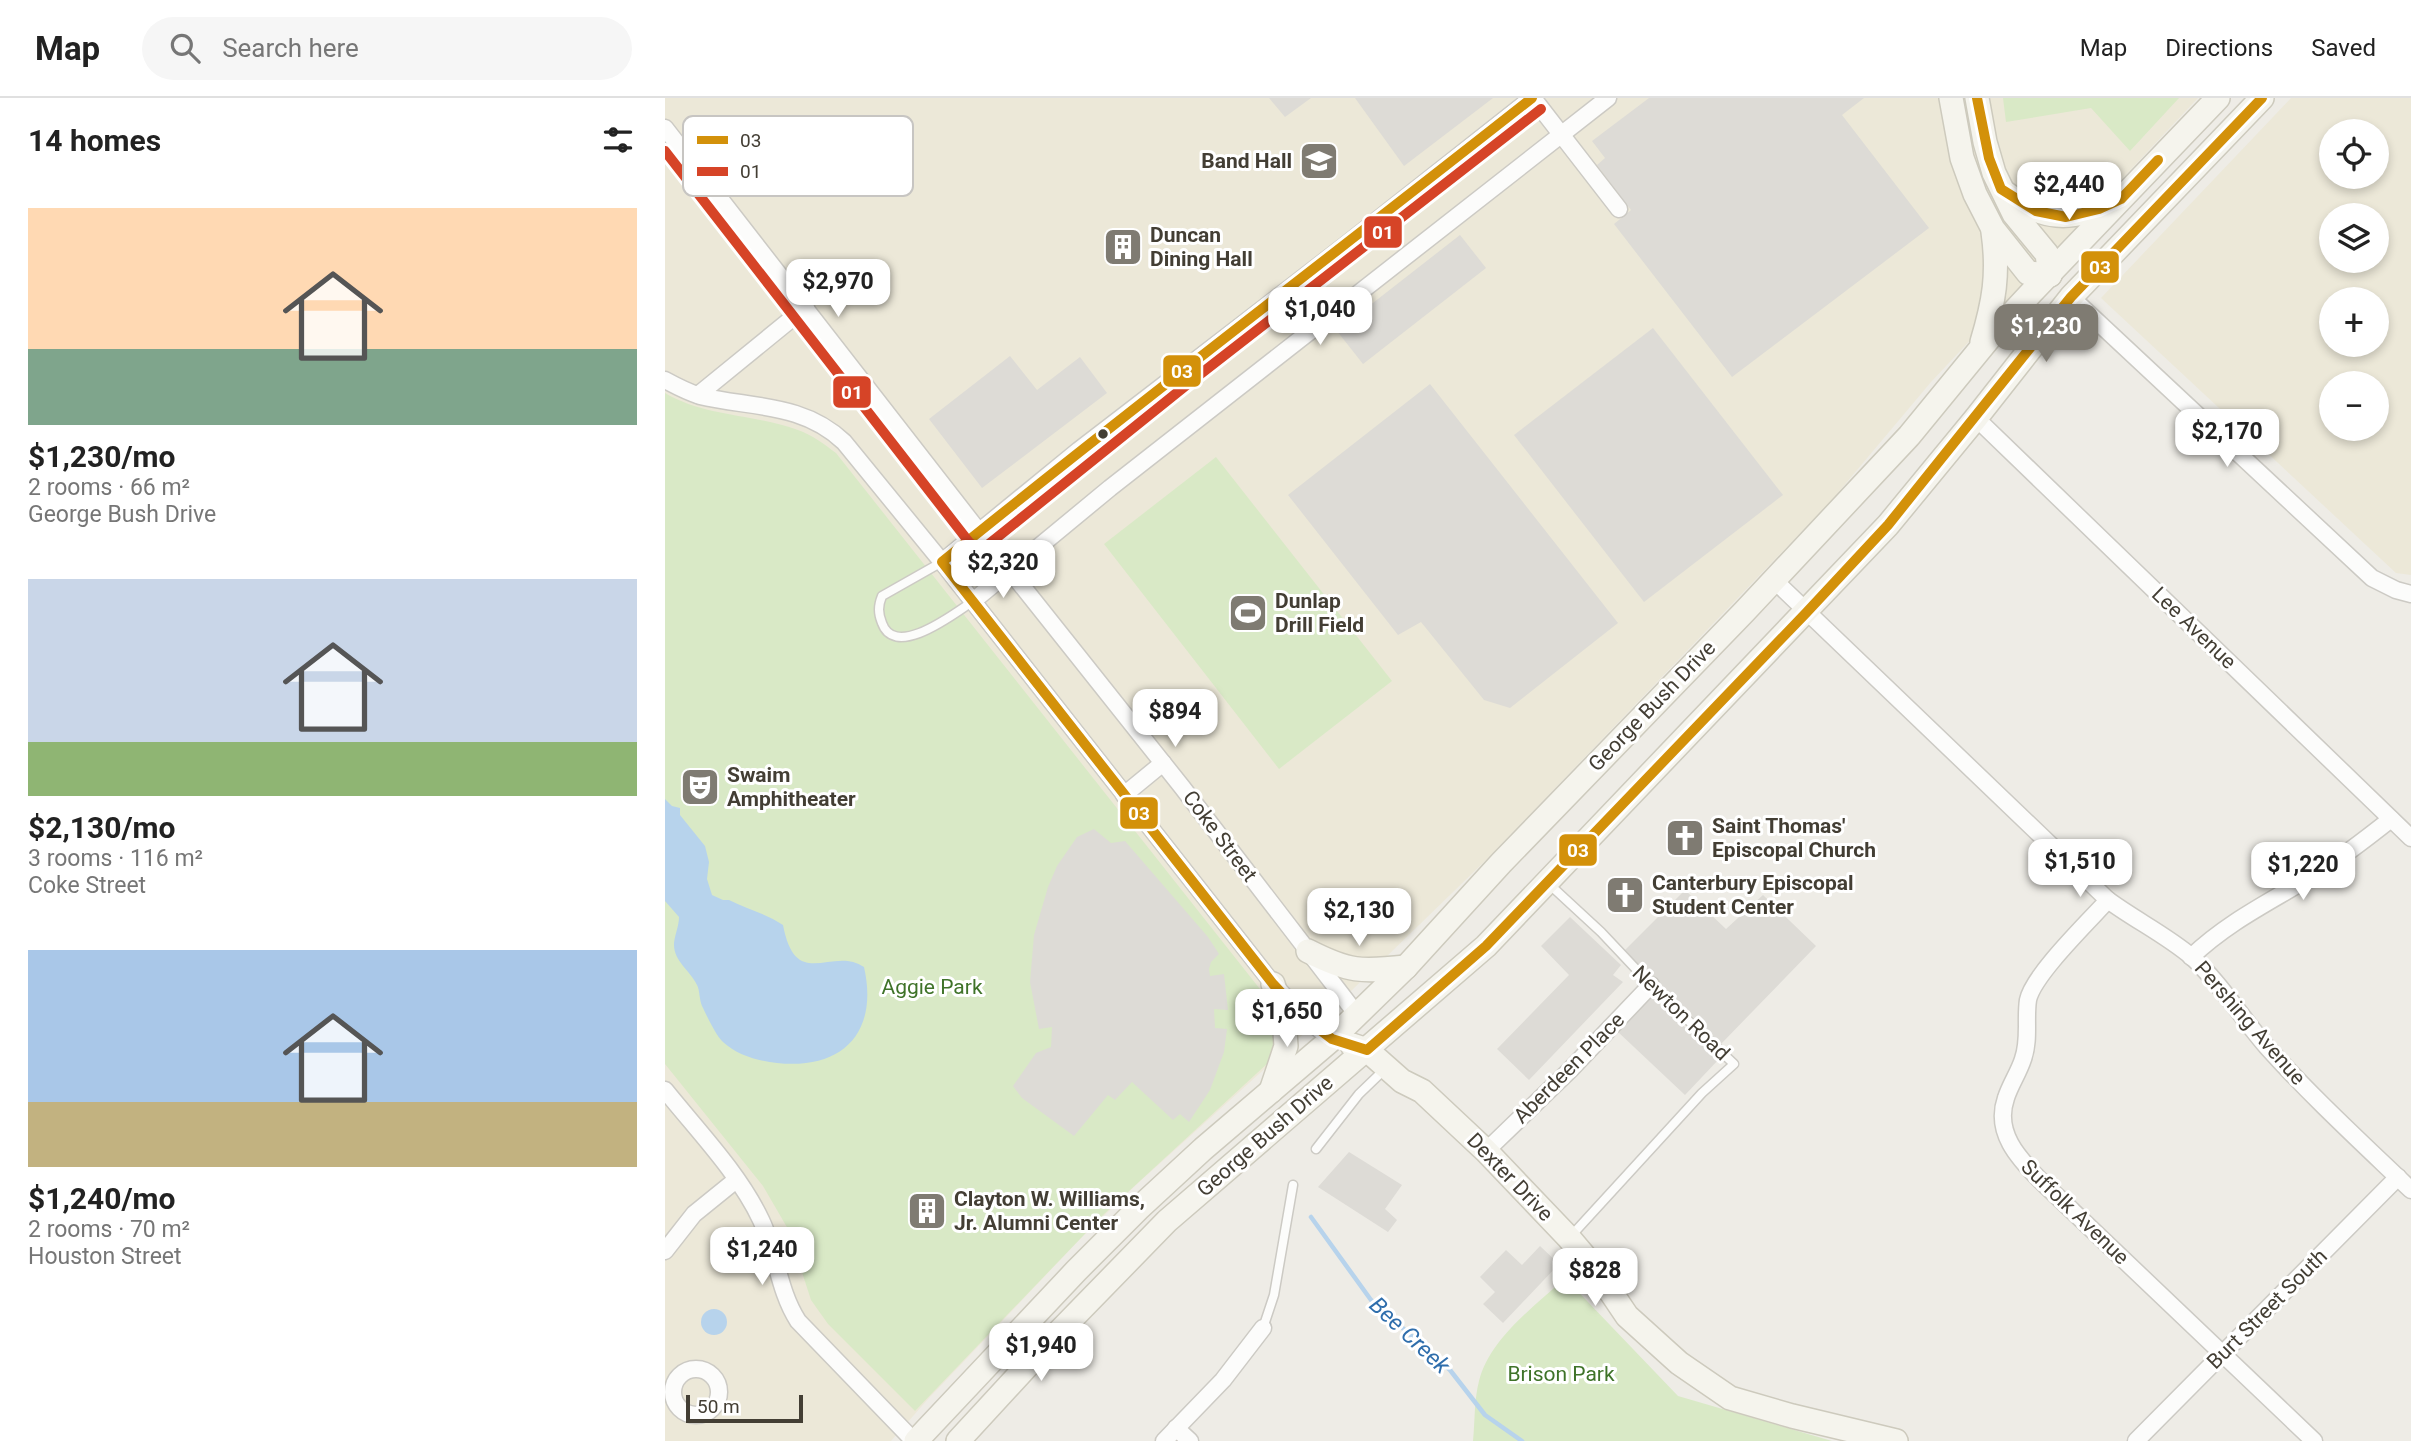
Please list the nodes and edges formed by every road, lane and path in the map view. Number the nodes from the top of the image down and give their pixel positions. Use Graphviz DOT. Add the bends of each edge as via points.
graph roads {
  1 [pos="1532,98"];
  2 [pos="1608,98"];
  3 [pos="1951,98"];
  4 [pos="1977,98"];
  5 [pos="2218,98"];
  6 [pos="2262,98"];
  7 [pos="665,128"];
  8 [pos="1562,135"];
  9 [pos="683,151"];
  10 [pos="2001,189"];
  11 [pos="719,196"];
  12 [pos="2121,199"];
  13 [pos="1619,209"];
  14 [pos="1993,229"];
  15 [pos="2050,275"];
  16 [pos="2071,297"];
  17 [pos="806,307"];
  18 [pos="1979,352"];
  19 [pos="665,380"];
  20 [pos="698,395"];
  21 [pos="1976,418"];
  22 [pos="980,533"];
  23 [pos="942,562"];
  24 [pos="1012,570"];
  25 [pos="1774,580"];
  26 [pos="2411,594"];
  27 [pos="972,601"];
  28 [pos="1806,613"];
  29 [pos="1163,763"];
  30 [pos="1124,795"];
  31 [pos="2391,818"];
  32 [pos="2411,838"];
  33 [pos="1547,883"];
  34 [pos="2108,900"];
  35 [pos="1308,951"];
  36 [pos="2191,957"];
  37 [pos="1406,967"];
  38 [pos="1273,984"];
  39 [pos="1651,985"];
  40 [pos="1357,1016"];
  41 [pos="1332,1039"];
  42 [pos="1367,1050"];
  43 [pos="1387,1067"];
  44 [pos="1270,1093"];
  45 [pos="667,1096"];
  46 [pos="1316,1149"];
  47 [pos="1486,1151"];
  48 [pos="2397,1177"];
  49 [pos="736,1180"];
  50 [pos="1293,1185"];
  51 [pos="2411,1190"];
  52 [pos="1569,1238"];
  53 [pos="665,1251"];
  54 [pos="1263,1328"];
  55 [pos="2224,1353"];
  56 [pos="1176,1427"];
  57 [pos="915,1441"];
  58 [pos="958,1441"];
  59 [pos="1164,1441"];
  60 [pos="1190,1441"];
  61 [pos="1896,1441"];
  62 [pos="2136,1441"];
  63 [pos="2314,1441"];
  1 -- 8 [label="street"];
  1 -- 22 [label="street" via="1079,450"];
  2 -- 8 [label="street"];
  3 -- 14 [label="main road" via="1962,158"];
  4 -- 10 [label="main road" via="1989,158"];
  5 -- 12 [label="main road, George Bush Drive"];
  6 -- 16 [label="main road, George Bush Drive"];
  7 -- 9 [label="street, Coke Street"];
  8 -- 13 [label="street"];
  8 -- 24 [label="street" via="1110,488"];
  10 -- 12 [label="main road" via="2025,206 2060,217 2089,213"];
  10 -- 15 [label="main road" via="2021,224 2047,254"];
  11 -- 17 [label="street, Coke Street"];
  12 -- 15 [label="main road, George Bush Drive"];
  14 -- 15 [label="main road" via="2028,273"];
  14 -- 18 [label="main road" via="1996,286"];
  15 -- 16 [label="main road"];
  15 -- 18 [label="main road, George Bush Drive"];
  16 -- 21 [label="main road, George Bush Drive"];
  16 -- 26 [label="street" via="2372,578"];
  17 -- 20 [label="street"];
  17 -- 22 [label="street, Coke Street"];
  18 -- 25 [label="main road, George Bush Drive" via="1909,436"];
  19 -- 20 [label="street"];
  20 -- 23 [label="street" via="789,411 828,429 858,457"];
  21 -- 28 [label="main road, George Bush Drive" via="1888,526"];
  21 -- 31 [label="street, Lee Avenue"];
  22 -- 23 [label="street"];
  22 -- 24 [label="street, Coke Street"];
  23 -- 27 [label="street"];
  23 -- 27 [label="lane" via="882,596 883,627 902,637 920,635"];
  24 -- 27 [label="street"];
  24 -- 29 [label="street, Coke Street"];
  25 -- 28 [label="street, Pershing Avenue"];
  25 -- 37 [label="main road, George Bush Drive" via="1500,863"];
  27 -- 30 [label="street"];
  28 -- 33 [label="main road, George Bush Drive"];
  28 -- 34 [label="street, Pershing Avenue"];
  29 -- 30 [label="street"];
  29 -- 35 [label="street, Coke Street"];
  30 -- 38 [label="street"];
  31 -- 32 [label="street, Lee Avenue"];
  31 -- 36 [label="street" via="2350,852 2247,912"];
  33 -- 39 [label="lane, Newton Road"];
  33 -- 42 [label="main road, George Bush Drive" via="1486,947"];
  34 -- 36 [label="street, Pershing Avenue"];
  34 -- 55 [label="street, Suffolk Avenue" via="2038,980 2028,999 2028,1040 2001,1114 2004,1132 2018,1158"];
  35 -- 37 [label="main road" via="1336,965 1366,971"];
  35 -- 40 [label="street, Coke Street"];
  36 -- 48 [label="street, Pershing Avenue" via="2289,1071"];
  37 -- 40 [label="main road, George Bush Drive"];
  38 -- 41 [label="street"];
  38 -- 44 [label="main road" via="1284,1018 1286,1046"];
  39 -- 47 [label="street, Aberdeen Place"];
  39 -- 52 [label="lane, Newton Road" via="1734,1064"];
  40 -- 41 [label="main road, George Bush Drive"];
  40 -- 42 [label="main road"];
  41 -- 42 [label="main road"];
  41 -- 44 [label="main road, George Bush Drive"];
  42 -- 43 [label="main road, Dexter Drive"];
  42 -- 58 [label="main road, George Bush Drive" via="1167,1221"];
  43 -- 46 [label="lane"];
  43 -- 47 [label="main road, Dexter Drive" via="1422,1091"];
  44 -- 57 [label="main road, George Bush Drive" via="1138,1209"];
  45 -- 49 [label="street"];
  47 -- 52 [label="main road, Dexter Drive"];
  48 -- 51 [label="street, Pershing Avenue"];
  48 -- 55 [label="street, Burt Street South"];
  49 -- 53 [label="street" via="694,1214"];
  49 -- 57 [label="street" via="761,1220 786,1301 798,1321"];
  50 -- 54 [label="lane"];
  52 -- 61 [label="main road, Dexter Drive" via="1627,1316 1679,1363 1730,1398"];
  54 -- 56 [label="street" via="1223,1380"];
  55 -- 62 [label="street, Burt Street South"];
  55 -- 63 [label="street, Suffolk Avenue"];
  56 -- 59 [label="street"];
  56 -- 60 [label="street"];
}
